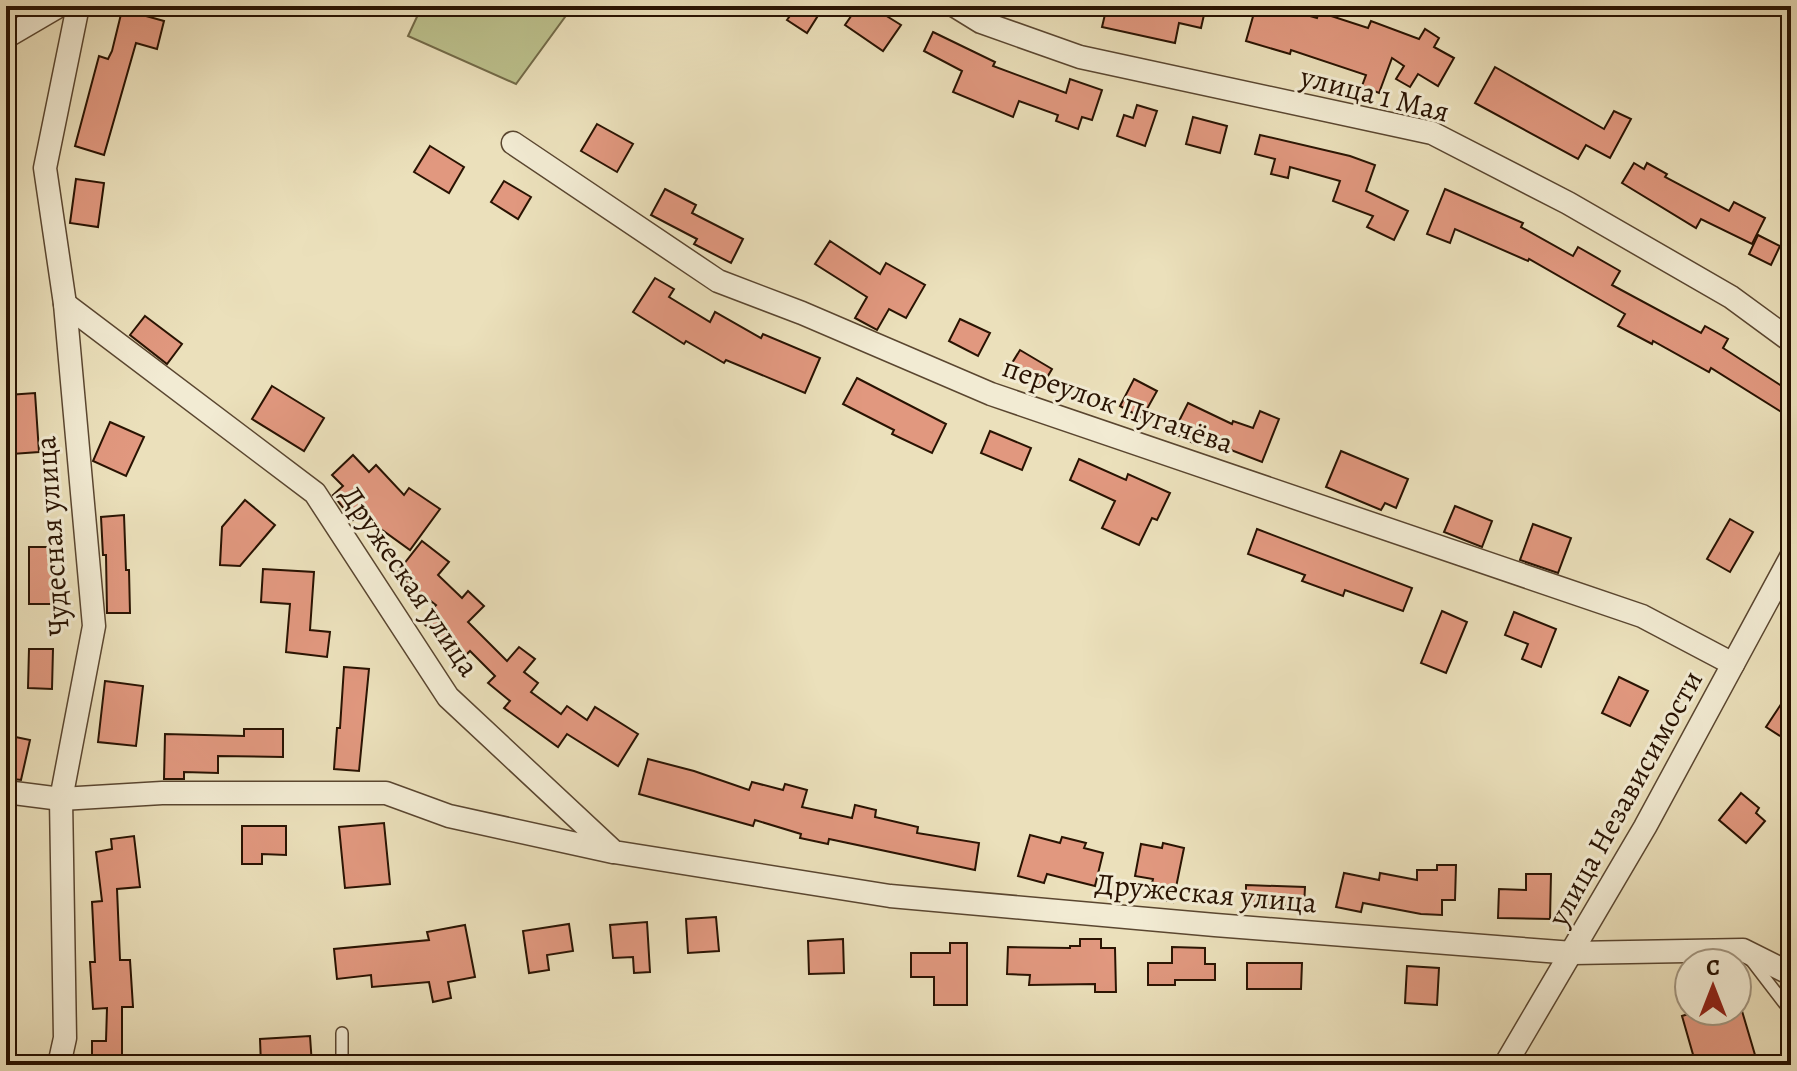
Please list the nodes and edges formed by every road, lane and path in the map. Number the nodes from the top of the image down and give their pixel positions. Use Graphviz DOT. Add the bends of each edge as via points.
graph roads {
  1 [pos="59,6"];
  2 [pos="78,6"];
  3 [pos="955,6"];
  4 [pos="6,37"];
  5 [pos="513,143"];
  6 [pos="65,304"];
  7 [pos="1791,341"];
  8 [pos="1791,557"];
  9 [pos="1733,664"];
  10 [pos="6,792"];
  11 [pos="61,799"];
  12 [pos="614,852"];
  13 [pos="1673,951"];
  14 [pos="1573,953"];
  15 [pos="1753,955"];
  16 [pos="1753,963"];
  17 [pos="1791,974"];
  18 [pos="1791,1012"];
  19 [pos="342,1033"];
  20 [pos="59,1065"];
  21 [pos="342,1065"];
  22 [pos="1505,1065"];
  1 -- 4 [label="street"];
  2 -- 6 [label="street, Чудесная улица" via="45,168"];
  3 -- 7 [label="street, улица 1 Мая" via="981,22 1080,57 1432,133 1568,203 1731,297"];
  5 -- 9 [label="street, переулок Пугачёва" via="718,281 991,394 1642,616"];
  6 -- 11 [label="street, Чудесная улица" via="94,626"];
  6 -- 12 [label="street, Дружеская улица" via="315,493 448,697"];
  8 -- 9 [label="street, улица Независимости"];
  9 -- 14 [label="street, улица Независимости"];
  10 -- 11 [label="street, Дружеская улица"];
  11 -- 12 [label="street, Дружеская улица" via="162,793 386,793 449,816"];
  11 -- 20 [label="street, Чудесная улица" via="65,1038"];
  12 -- 14 [label="street, Дружеская улица" via="890,896"];
  13 -- 14 [label="street, Дружеская улица"];
  14 -- 22 [label="street, улица Независимости"];
  15 -- 17 [label="street, Дружеская улица"];
  16 -- 18 [label="lane"];
  19 -- 21 [label="lane"];
}
